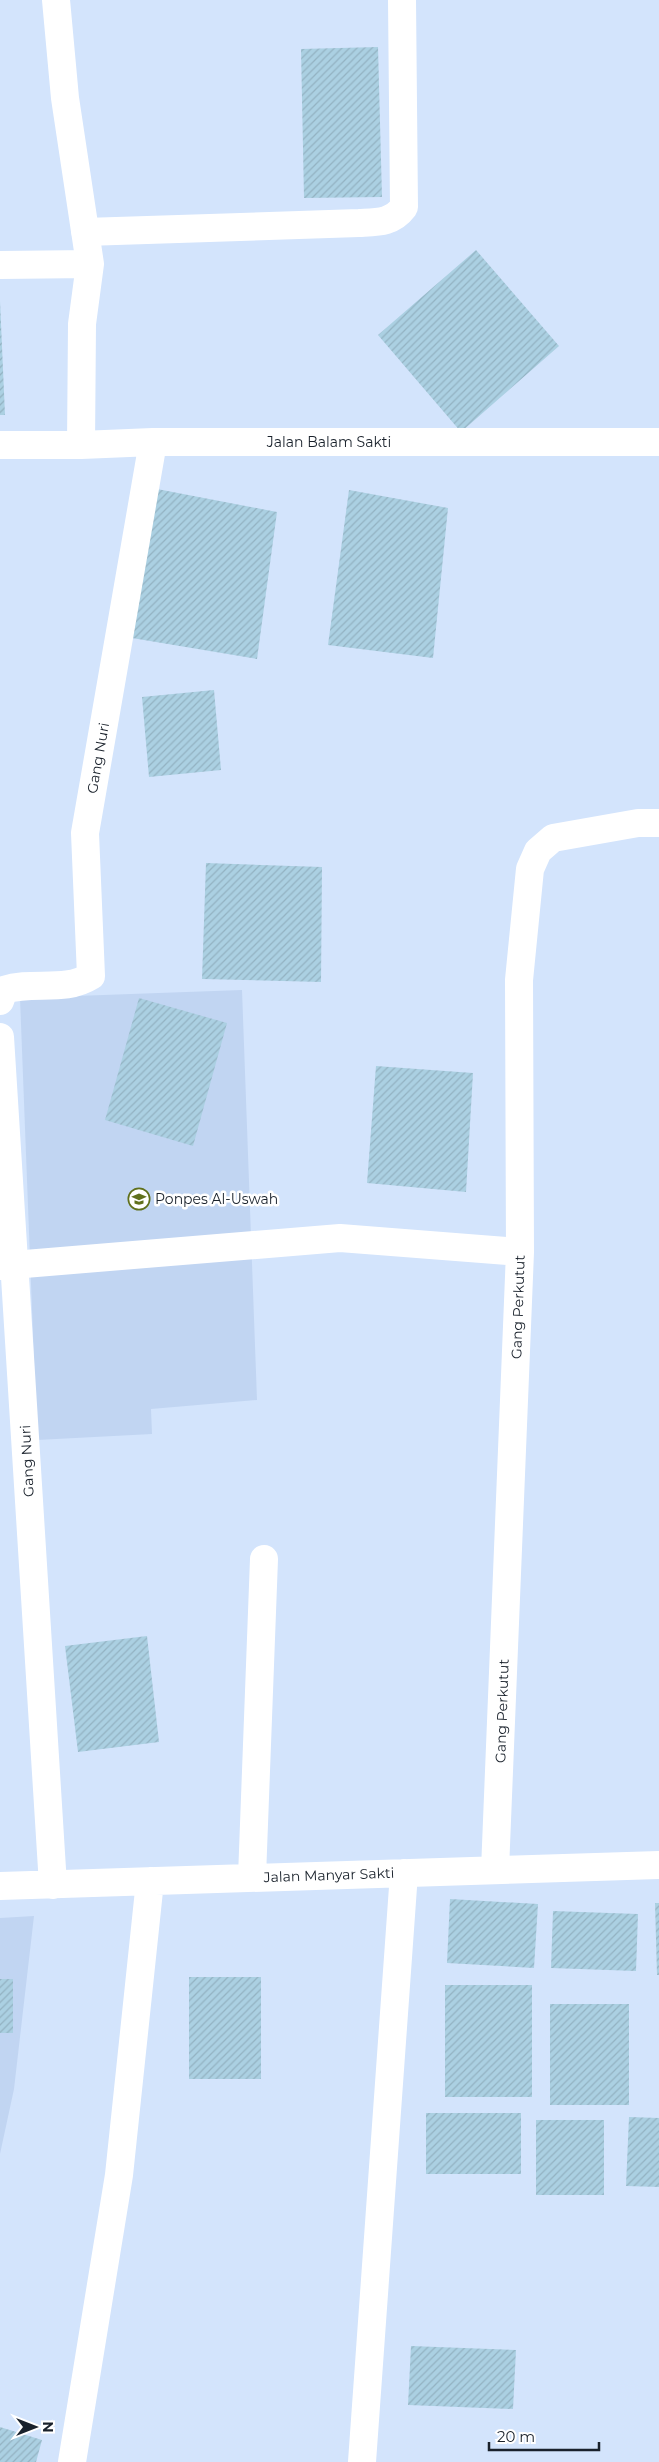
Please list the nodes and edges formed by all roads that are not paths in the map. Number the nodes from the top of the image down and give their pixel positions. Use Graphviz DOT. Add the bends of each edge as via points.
graph roads {
  1 [pos="56,0"];
  2 [pos="402,0"];
  3 [pos="85,232"];
  4 [pos="90,264"];
  5 [pos="0,265"];
  6 [pos="153,442"];
  7 [pos="659,442"];
  8 [pos="0,445"];
  9 [pos="81,445"];
  10 [pos="648,823"];
  11 [pos="0,1001"];
  12 [pos="0,1037"];
  13 [pos="520,1252"];
  14 [pos="8,1265"];
  15 [pos="264,1559"];
  16 [pos="659,1865"];
  17 [pos="495,1870"];
  18 [pos="404,1873"];
  19 [pos="252,1877"];
  20 [pos="150,1881"];
  21 [pos="53,1885"];
  22 [pos="0,1886"];
  23 [pos="72,2462"];
  24 [pos="362,2462"];
  1 -- 3 [label="street" via="65,98"];
  2 -- 3 [label="street" via="404,207 398,216 387,221 359,223"];
  3 -- 4 [label="street"];
  4 -- 5 [label="street"];
  4 -- 9 [label="street" via="82,324"];
  6 -- 7 [label="street, Jalan Balam Sakti"];
  6 -- 9 [label="street, Jalan Balam Sakti"];
  6 -- 11 [label="street, Gang Nuri" via="85,833 92,976 81,983 66,986 13,987 4,990"];
  8 -- 9 [label="street, Jalan Balam Sakti"];
  10 -- 13 [label="street, Gang Perkutut" via="553,838 538,851 530,869 519,980"];
  12 -- 14 [label="street, Gang Nuri"];
  13 -- 14 [label="street" via="340,1238"];
  13 -- 17 [label="street, Gang Perkutut"];
  14 -- 21 [label="street, Gang Nuri"];
  15 -- 19 [label="street"];
  16 -- 17 [label="street, Jalan Manyar Sakti"];
  17 -- 18 [label="street, Jalan Manyar Sakti"];
  18 -- 19 [label="street, Jalan Manyar Sakti"];
  18 -- 24 [label="street"];
  19 -- 20 [label="street, Jalan Manyar Sakti"];
  20 -- 21 [label="street, Jalan Manyar Sakti"];
  20 -- 23 [label="street" via="119,2175"];
  21 -- 22 [label="street, Jalan Manyar Sakti"];
}
